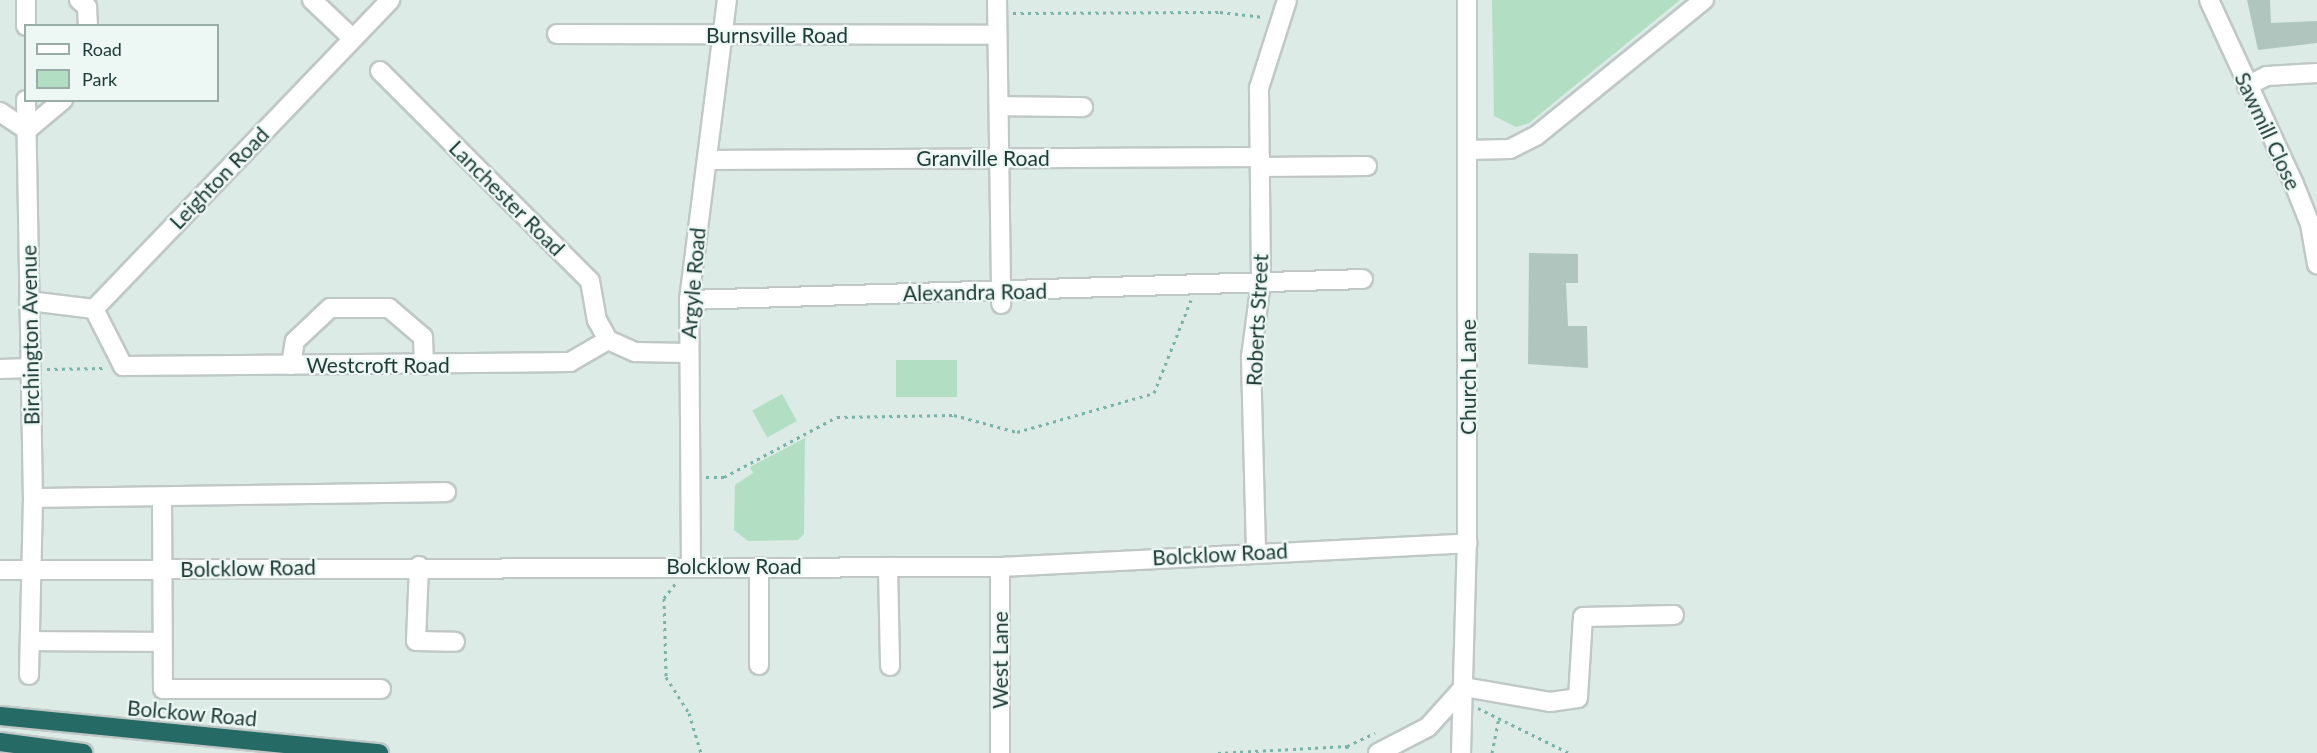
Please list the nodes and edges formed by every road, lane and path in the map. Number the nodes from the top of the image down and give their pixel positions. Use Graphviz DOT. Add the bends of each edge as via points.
graph roads {
  1 [pos="26,0"];
  2 [pos="78,0"];
  3 [pos="312,0"];
  4 [pos="390,0"];
  5 [pos="727,0"];
  6 [pos="1287,0"];
  7 [pos="1467,0"];
  8 [pos="1704,0"];
  9 [pos="2209,0"];
  10 [pos="997,7"];
  11 [pos="1278,19"];
  12 [pos="26,24"];
  13 [pos="88,24"];
  14 [pos="557,34"];
  15 [pos="723,35"];
  16 [pos="997,35"];
  17 [pos="352,38"];
  18 [pos="380,71"];
  19 [pos="2317,73"];
  20 [pos="2247,86"];
  21 [pos="26,102"];
  22 [pos="61,102"];
  23 [pos="999,106"];
  24 [pos="1083,107"];
  25 [pos="0,112"];
  26 [pos="27,130"];
  27 [pos="1468,150"];
  28 [pos="1001,158"];
  29 [pos="707,160"];
  30 [pos="1260,162"];
  31 [pos="1367,165"];
  32 [pos="2317,264"];
  33 [pos="1363,279"];
  34 [pos="1261,282"];
  35 [pos="1196,287"];
  36 [pos="1001,298"];
  37 [pos="689,300"];
  38 [pos="29,302"];
  39 [pos="94,309"];
  40 [pos="608,340"];
  41 [pos="687,353"];
  42 [pos="291,365"];
  43 [pos="424,365"];
  44 [pos="123,366"];
  45 [pos="0,369"];
  46 [pos="30,369"];
  47 [pos="688,476"];
  48 [pos="446,492"];
  49 [pos="33,498"];
  50 [pos="162,499"];
  51 [pos="1467,543"];
  52 [pos="1256,551"];
  53 [pos="419,566"];
  54 [pos="683,567"];
  55 [pos="759,567"];
  56 [pos="888,567"];
  57 [pos="1000,567"];
  58 [pos="161,569"];
  59 [pos="0,570"];
  60 [pos="32,570"];
  61 [pos="1674,615"];
  62 [pos="30,641"];
  63 [pos="162,642"];
  64 [pos="455,642"];
  65 [pos="759,665"];
  66 [pos="890,666"];
  67 [pos="29,675"];
  68 [pos="1464,687"];
  69 [pos="381,689"];
  70 [pos="0,716"];
  71 [pos="1498,718"];
  72 [pos="0,742"];
  73 [pos="1347,746"];
  74 [pos="83,753"];
  75 [pos="379,753"];
  76 [pos="701,753"];
  77 [pos="1000,753"];
  78 [pos="1347,753"];
  79 [pos="1378,753"];
  80 [pos="1461,753"];
  81 [pos="1492,753"];
  1 -- 12 [label="street"];
  2 -- 13 [label="street" via="87,7"];
  3 -- 17 [label="street"];
  4 -- 17 [label="street, Leighton Road"];
  5 -- 15 [label="street, Argyle Road"];
  6 -- 11 [label="street, Roberts Street"];
  7 -- 27 [label="street, Church Lane"];
  8 -- 27 [label="street" via="1537,135 1510,149"];
  9 -- 20 [label="street, Sawmill Close"];
  10 -- 11 [label="path" via="1220,12"];
  10 -- 16 [label="street"];
  11 -- 30 [label="street, Roberts Street" via="1259,88"];
  14 -- 15 [label="street, Burnsville Road"];
  15 -- 16 [label="street, Burnsville Road"];
  15 -- 29 [label="street, Argyle Road"];
  16 -- 23 [label="street"];
  17 -- 39 [label="street, Leighton Road"];
  18 -- 40 [label="street, Lanchester Road" via="590,281 597,320"];
  19 -- 20 [label="street" via="2267,76"];
  20 -- 32 [label="street, Sawmill Close" via="2310,224"];
  21 -- 26 [label="street, Birchington Avenue"];
  22 -- 26 [label="street"];
  23 -- 24 [label="street"];
  23 -- 28 [label="street"];
  25 -- 26 [label="street"];
  26 -- 38 [label="street, Birchington Avenue"];
  27 -- 51 [label="street, Church Lane"];
  28 -- 29 [label="street, Granville Road"];
  28 -- 30 [label="street, Granville Road"];
  28 -- 36 [label="street"];
  29 -- 37 [label="street, Argyle Road"];
  30 -- 31 [label="street, Granville Road"];
  30 -- 34 [label="street, Roberts Street"];
  33 -- 34 [label="street, Alexandra Road"];
  34 -- 35 [label="street, Alexandra Road"];
  34 -- 52 [label="street, Roberts Street" via="1251,357"];
  35 -- 36 [label="street, Alexandra Road"];
  35 -- 47 [label="path" via="1154,393 1017,432 954,415 837,417 723,477"];
  36 -- 37 [label="street, Alexandra Road"];
  37 -- 41 [label="street, Argyle Road"];
  38 -- 39 [label="street"];
  38 -- 46 [label="street, Birchington Avenue"];
  39 -- 44 [label="street"];
  40 -- 41 [label="street" via="635,352"];
  40 -- 43 [label="street, Westcroft Road" via="570,362"];
  41 -- 47 [label="street, Argyle Road"];
  42 -- 43 [label="street, Westcroft Road"];
  42 -- 43 [label="street" via="295,341 330,308 389,308 423,337"];
  42 -- 44 [label="street, Westcroft Road"];
  44 -- 46 [label="path"];
  45 -- 46 [label="street"];
  46 -- 49 [label="street, Birchington Avenue"];
  47 -- 54 [label="street, Argyle Road"];
  48 -- 50 [label="street"];
  49 -- 50 [label="street"];
  49 -- 60 [label="street, Birchington Avenue"];
  50 -- 58 [label="street"];
  51 -- 52 [label="street, Bolcklow Road"];
  51 -- 68 [label="street, Church Lane"];
  52 -- 57 [label="street, Bolcklow Road"];
  53 -- 54 [label="street, Bolcklow Road"];
  53 -- 58 [label="street, Bolcklow Road"];
  53 -- 64 [label="street" via="416,641"];
  54 -- 55 [label="street, Bolcklow Road"];
  54 -- 76 [label="path" via="664,598 666,677 689,713"];
  55 -- 56 [label="street, Bolcklow Road"];
  55 -- 65 [label="street"];
  56 -- 57 [label="street, Bolcklow Road"];
  56 -- 66 [label="street"];
  57 -- 77 [label="street, West Lane"];
  58 -- 60 [label="street, Bolcklow Road"];
  58 -- 63 [label="street"];
  59 -- 60 [label="street, Bolcklow Road"];
  60 -- 62 [label="street, Birchington Avenue"];
  61 -- 68 [label="street" via="1583,616 1578,698 1550,702"];
  62 -- 63 [label="street"];
  62 -- 67 [label="street, Birchington Avenue"];
  63 -- 69 [label="street" via="163,689"];
  68 -- 79 [label="street" via="1428,727"];
  68 -- 80 [label="street, Church Lane"];
  70 -- 75 [label="highway, Bolckow Road"];
  71 -- 81 [label="path"];
  72 -- 74 [label="highway"];
  73 -- 78 [label="path"];
}
